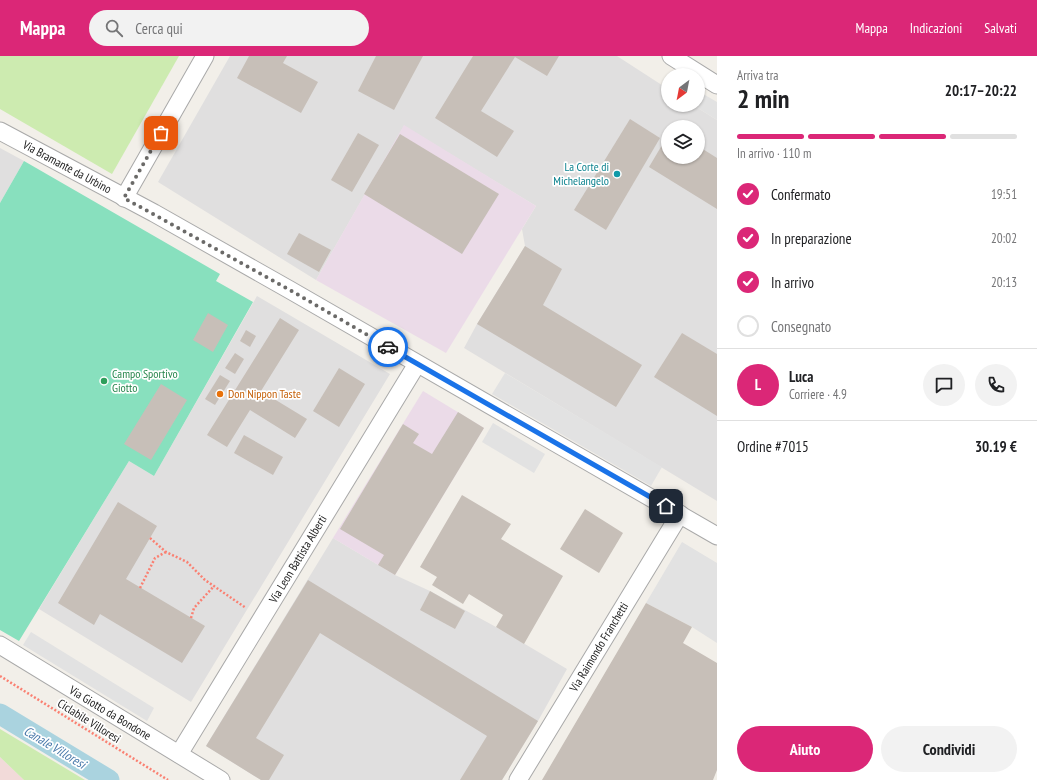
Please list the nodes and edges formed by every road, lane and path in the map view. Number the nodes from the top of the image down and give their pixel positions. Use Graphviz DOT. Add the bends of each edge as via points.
graph roads {
  1 [pos="205,56"];
  2 [pos="670,56"];
  3 [pos="717,85"];
  4 [pos="0,131"];
  5 [pos="124,198"];
  6 [pos="418,364"];
  7 [pos="680,514"];
  8 [pos="717,536"];
  9 [pos="150,538"];
  10 [pos="166,552"];
  11 [pos="214,586"];
  12 [pos="140,588"];
  13 [pos="244,607"];
  14 [pos="191,618"];
  15 [pos="0,645"];
  16 [pos="0,676"];
  17 [pos="178,754"];
  18 [pos="168,780"];
  19 [pos="221,780"];
  20 [pos="518,780"];
  1 -- 5 [label="street"];
  2 -- 3 [label="street"];
  4 -- 5 [label="street, Via Bramante da Urbino"];
  5 -- 6 [label="street, Via Bramante da Urbino"];
  6 -- 7 [label="street, Via Bramante da Urbino"];
  6 -- 17 [label="street, Via Leon Battista Alberti"];
  7 -- 8 [label="street, Via Bramante da Urbino"];
  7 -- 20 [label="street, Via Raimondo Franchetti"];
  9 -- 10 [label="path"];
  10 -- 11 [label="path" via="187,562"];
  10 -- 12 [label="path" via="155,558"];
  11 -- 13 [label="path"];
  11 -- 14 [label="path" via="194,608"];
  15 -- 17 [label="street, Via Giotto da Bondone"];
  16 -- 18 [label="path, Ciclabile Villoresi"];
  17 -- 19 [label="street, Via Giotto da Bondone"];
}
